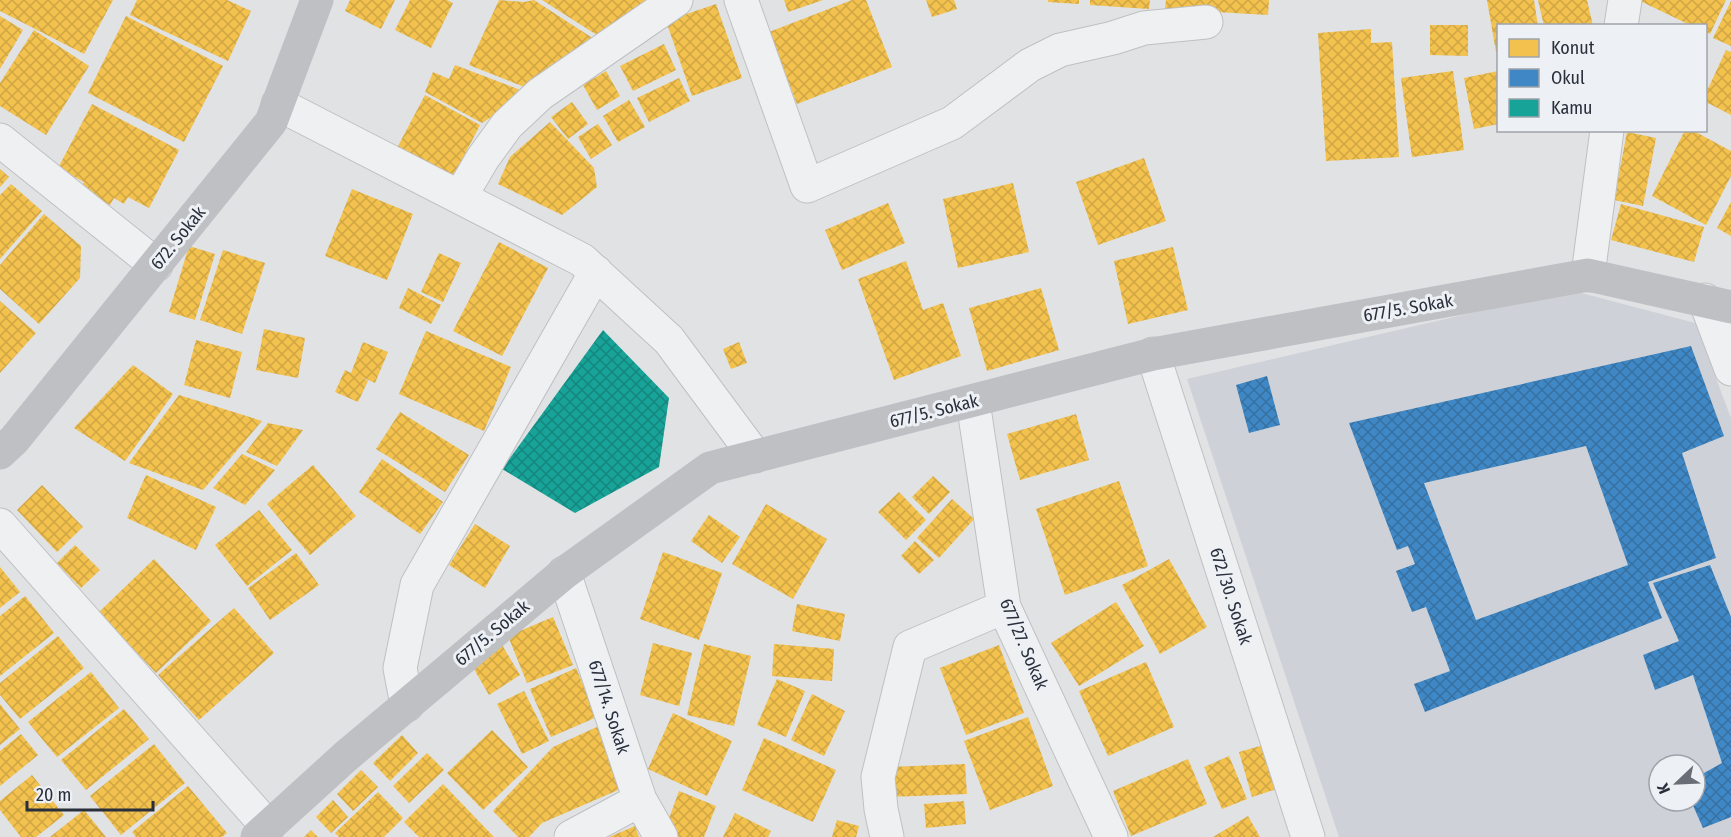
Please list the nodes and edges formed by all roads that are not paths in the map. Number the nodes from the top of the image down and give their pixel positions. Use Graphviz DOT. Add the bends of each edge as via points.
graph roads {
  1 [pos="317,0"];
  2 [pos="676,0"];
  3 [pos="741,0"];
  4 [pos="1625,0"];
  5 [pos="1206,22"];
  6 [pos="1621,24"];
  7 [pos="278,104"];
  8 [pos="1607,132"];
  9 [pos="0,140"];
  10 [pos="460,197"];
  11 [pos="156,265"];
  12 [pos="596,272"];
  13 [pos="1588,275"];
  14 [pos="1718,303"];
  15 [pos="1153,354"];
  16 [pos="1731,369"];
  17 [pos="973,402"];
  18 [pos="5,440"];
  19 [pos="755,456"];
  20 [pos="0,525"];
  21 [pos="564,573"];
  22 [pos="1004,607"];
  23 [pos="407,705"];
  24 [pos="640,800"];
  25 [pos="263,832"];
  26 [pos="571,837"];
  27 [pos="661,837"];
  28 [pos="887,837"];
  29 [pos="1111,837"];
  30 [pos="1308,837"];
  1 -- 7 [label="street, 672. Sokak"];
  2 -- 10 [label="street" via="540,94 507,125"];
  3 -- 5 [label="street" via="807,186 952,123 1030,65 1060,50 1144,28"];
  4 -- 6 [label="street"];
  7 -- 10 [label="street"];
  7 -- 11 [label="street, 672. Sokak" via="271,122"];
  8 -- 13 [label="street"];
  9 -- 11 [label="street"];
  10 -- 12 [label="street" via="582,260"];
  11 -- 18 [label="street, 672. Sokak"];
  12 -- 19 [label="street" via="669,340"];
  12 -- 23 [label="street" via="417,585 400,668"];
  13 -- 14 [label="street, 677/5. Sokak"];
  13 -- 15 [label="street, 677/5. Sokak"];
  14 -- 16 [label="street"];
  15 -- 17 [label="street, 677/5. Sokak"];
  15 -- 30 [label="street, 672/30. Sokak"];
  17 -- 19 [label="street, 677/5. Sokak"];
  17 -- 22 [label="street, 677/27. Sokak"];
  19 -- 21 [label="street, 677/5. Sokak" via="710,468"];
  20 -- 25 [label="street"];
  21 -- 23 [label="street, 677/5. Sokak"];
  21 -- 24 [label="street, 677/14. Sokak"];
  22 -- 28 [label="street" via="910,647 878,777"];
  22 -- 29 [label="street, 677/27. Sokak"];
  23 -- 25 [label="street, 677/5. Sokak"];
  24 -- 26 [label="street"];
  24 -- 27 [label="street, 677/14. Sokak"];
}
